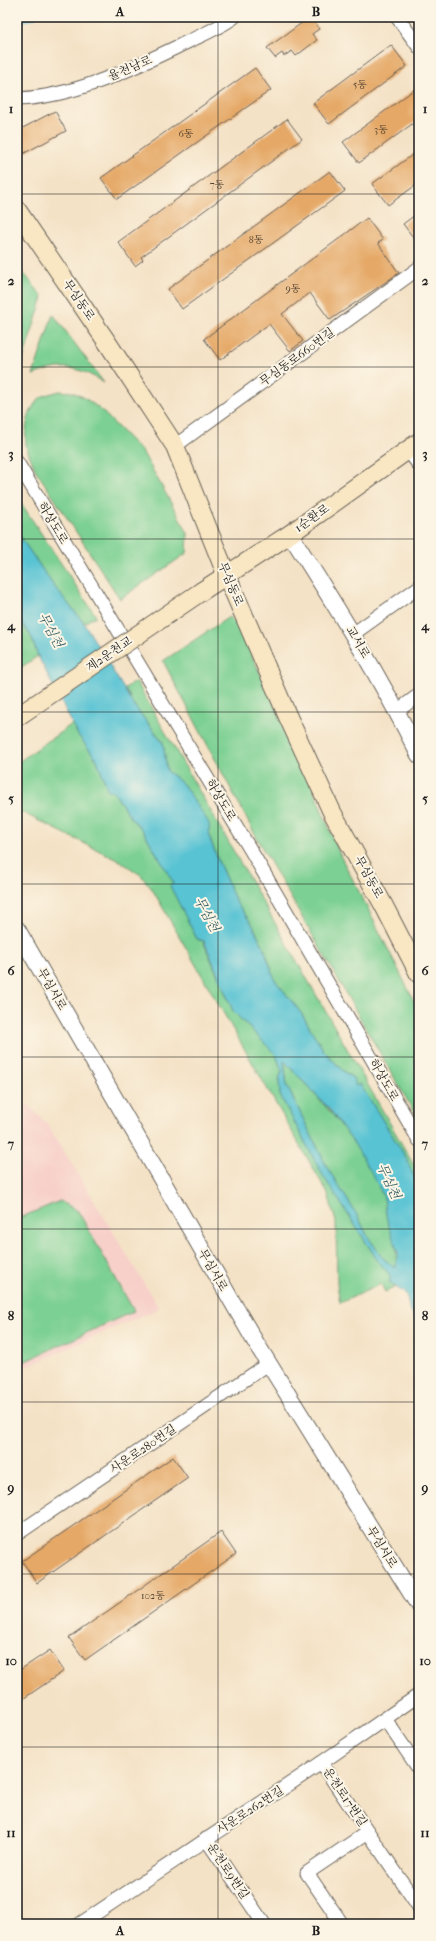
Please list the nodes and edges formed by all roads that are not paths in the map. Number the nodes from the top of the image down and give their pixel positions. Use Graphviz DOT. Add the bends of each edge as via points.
graph roads {
  1 [pos="234,17"];
  2 [pos="397,17"];
  3 [pos="419,47"];
  4 [pos="18,100"];
  5 [pos="17,210"];
  6 [pos="419,268"];
  7 [pos="175,446"];
  8 [pos="413,446"];
  9 [pos="17,462"];
  10 [pos="419,465"];
  11 [pos="290,534"];
  12 [pos="226,574"];
  13 [pos="419,587"];
  14 [pos="202,590"];
  15 [pos="353,634"];
  16 [pos="419,695"];
  17 [pos="397,710"];
  18 [pos="17,717"];
  19 [pos="419,755"];
  20 [pos="17,929"];
  21 [pos="419,974"];
  22 [pos="419,1140"];
  23 [pos="268,1364"];
  24 [pos="17,1534"];
  25 [pos="419,1606"];
  26 [pos="419,1695"];
  27 [pos="385,1719"];
  28 [pos="322,1763"];
  29 [pos="419,1769"];
  30 [pos="368,1832"];
  31 [pos="206,1839"];
  32 [pos="419,1907"];
  33 [pos="94,1920"];
  34 [pos="80,1924"];
  35 [pos="264,1924"];
  36 [pos="342,1924"];
  1 -- 4 [label="street, 율천남로" via="152,59 80,88"];
  2 -- 3 [label="street"];
  5 -- 7 [label="main road, 무심동로"];
  6 -- 7 [label="street, 무심동로660번길"];
  7 -- 12 [label="main road, 무심동로"];
  8 -- 10 [label="street"];
  8 -- 11 [label="main road, 1순환로"];
  9 -- 22 [label="street, 하상도로" via="250,849"];
  11 -- 12 [label="main road, 1순환로"];
  11 -- 15 [label="street, 교서로"];
  12 -- 14 [label="main road, 1순환로"];
  12 -- 21 [label="main road, 무심동로" via="332,812"];
  13 -- 15 [label="street"];
  14 -- 18 [label="main road, 제2운천교, bridge"];
  15 -- 17 [label="street, 교서로"];
  16 -- 17 [label="street"];
  17 -- 19 [label="street, 교서로"];
  20 -- 23 [label="street, 무심서로"];
  23 -- 24 [label="street, 사운로280번길"];
  23 -- 25 [label="street, 무심서로"];
  26 -- 27 [label="street, 사운로262번길"];
  27 -- 28 [label="street, 사운로262번길"];
  27 -- 29 [label="street"];
  28 -- 30 [label="street, 운천로17번길"];
  28 -- 31 [label="street, 사운로262번길"];
  30 -- 32 [label="street, 운천로17번길"];
  30 -- 36 [label="street, 운천로17번길" via="307,1873"];
  31 -- 33 [label="street, 사운로262번길"];
  31 -- 35 [label="street, 운천로9번길"];
  33 -- 34 [label="street, 사운로262번길"];
}
